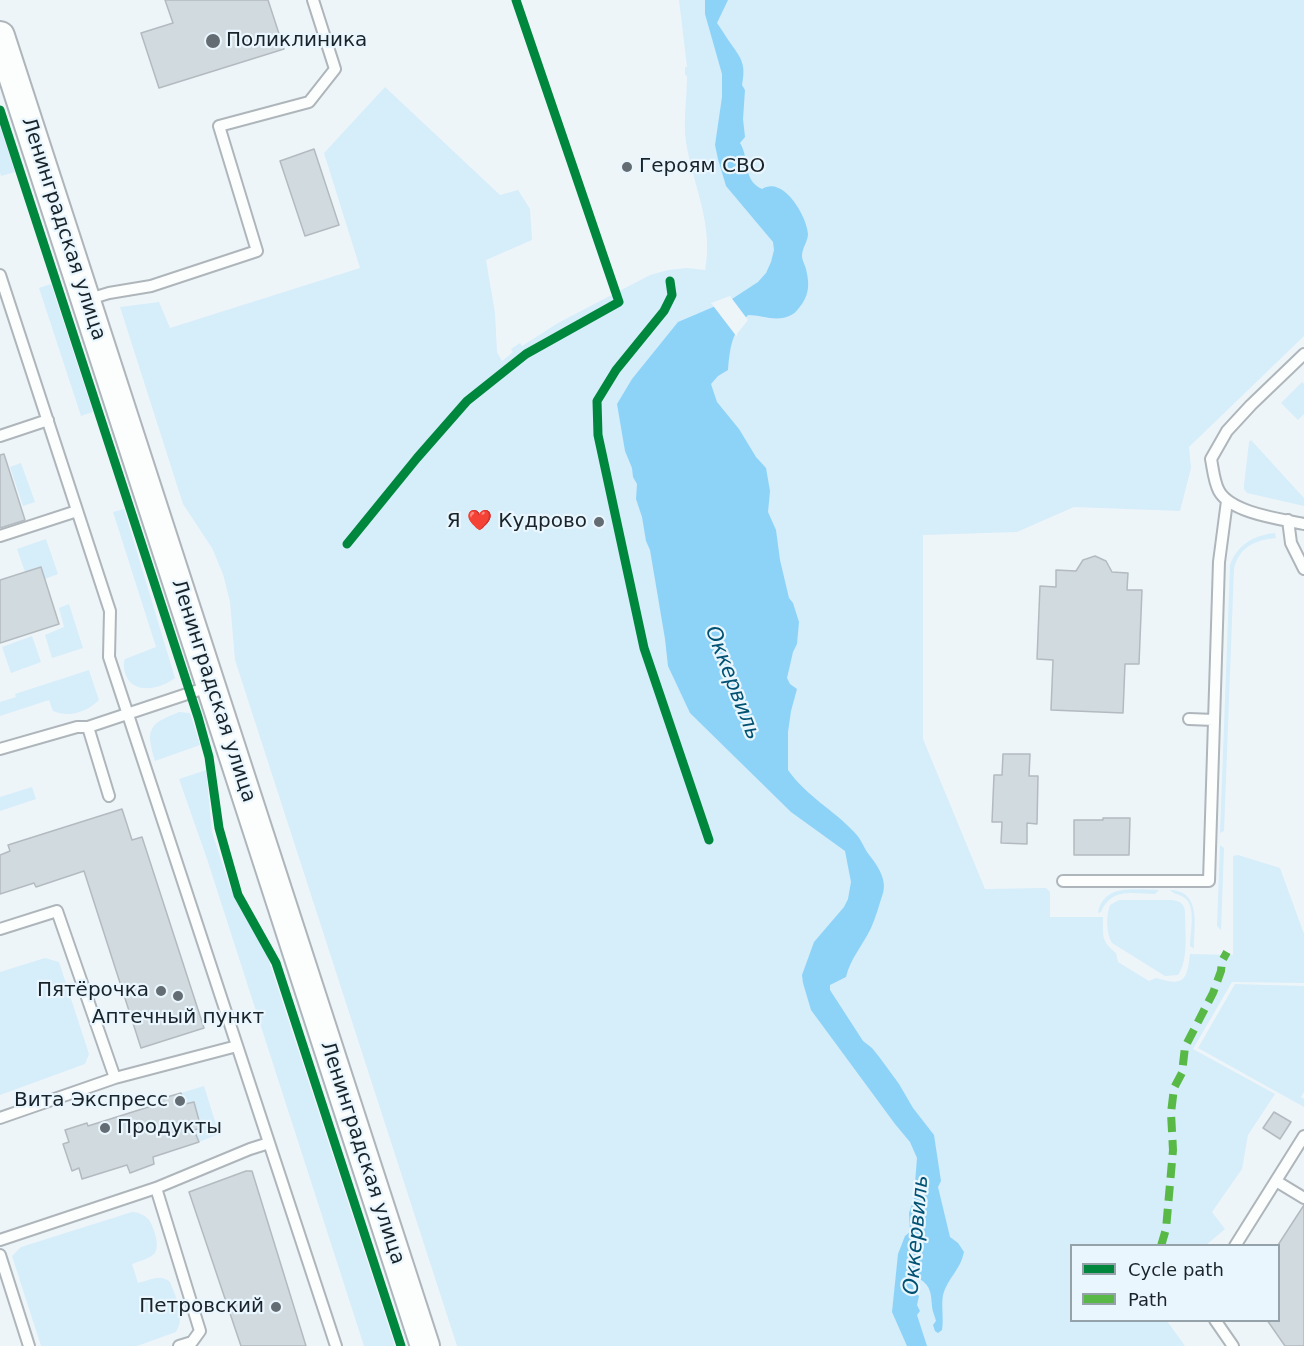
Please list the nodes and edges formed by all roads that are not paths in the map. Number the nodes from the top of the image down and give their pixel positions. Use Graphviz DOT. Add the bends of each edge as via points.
graph roads {
  1 [pos="313,0"];
  2 [pos="0,36"];
  3 [pos="0,275"];
  4 [pos="3,292"];
  5 [pos="86,300"];
  6 [pos="1304,354"];
  7 [pos="48,420"];
  8 [pos="0,436"];
  9 [pos="1227,501"];
  10 [pos="77,511"];
  11 [pos="1288,520"];
  12 [pos="1304,524"];
  13 [pos="0,536"];
  14 [pos="1304,569"];
  15 [pos="211,686"];
  16 [pos="128,714"];
  17 [pos="1189,719"];
  18 [pos="1214,720"];
  19 [pos="88,727"];
  20 [pos="0,749"];
  21 [pos="109,796"];
  22 [pos="1063,881"];
  23 [pos="0,929"];
  24 [pos="237,1046"];
  25 [pos="115,1078"];
  26 [pos="0,1118"];
  27 [pos="1304,1136"];
  28 [pos="270,1143"];
  29 [pos="1276,1181"];
  30 [pos="156,1188"];
  31 [pos="1304,1198"];
  32 [pos="0,1240"];
  33 [pos="1236,1244"];
  34 [pos="0,1255"];
  35 [pos="1216,1322"];
  36 [pos="29,1346"];
  37 [pos="179,1346"];
  38 [pos="336,1346"];
  39 [pos="425,1346"];
  40 [pos="1233,1346"];
  1 -- 5 [label="lane" via="335,69 309,102 219,126 257,250 151,286"];
  2 -- 5 [label="street, Ленинградская улица"];
  3 -- 4 [label="lane"];
  4 -- 7 [label="lane"];
  5 -- 15 [label="street, Ленинградская улица"];
  6 -- 9 [label="lane" via="1227,431 1211,459 1218,491"];
  7 -- 8 [label="lane"];
  7 -- 10 [label="lane"];
  9 -- 11 [label="lane"];
  9 -- 18 [label="lane" via="1219,562"];
  10 -- 13 [label="lane"];
  10 -- 16 [label="lane" via="110,611 109,657"];
  11 -- 12 [label="lane"];
  11 -- 14 [label="lane" via="1292,543"];
  15 -- 16 [label="lane"];
  15 -- 39 [label="street, Ленинградская улица"];
  16 -- 19 [label="lane"];
  16 -- 24 [label="lane"];
  17 -- 18 [label="lane"];
  18 -- 22 [label="lane" via="1209,880"];
  19 -- 20 [label="lane"];
  19 -- 21 [label="lane"];
  23 -- 25 [label="lane" via="57,911"];
  24 -- 25 [label="lane"];
  24 -- 28 [label="lane"];
  25 -- 26 [label="lane"];
  27 -- 29 [label="lane"];
  28 -- 30 [label="lane"];
  28 -- 38 [label="lane"];
  29 -- 31 [label="lane"];
  29 -- 33 [label="lane"];
  30 -- 32 [label="lane"];
  30 -- 37 [label="lane" via="200,1330 192,1342"];
  34 -- 36 [label="lane"];
  35 -- 40 [label="lane"];
}
